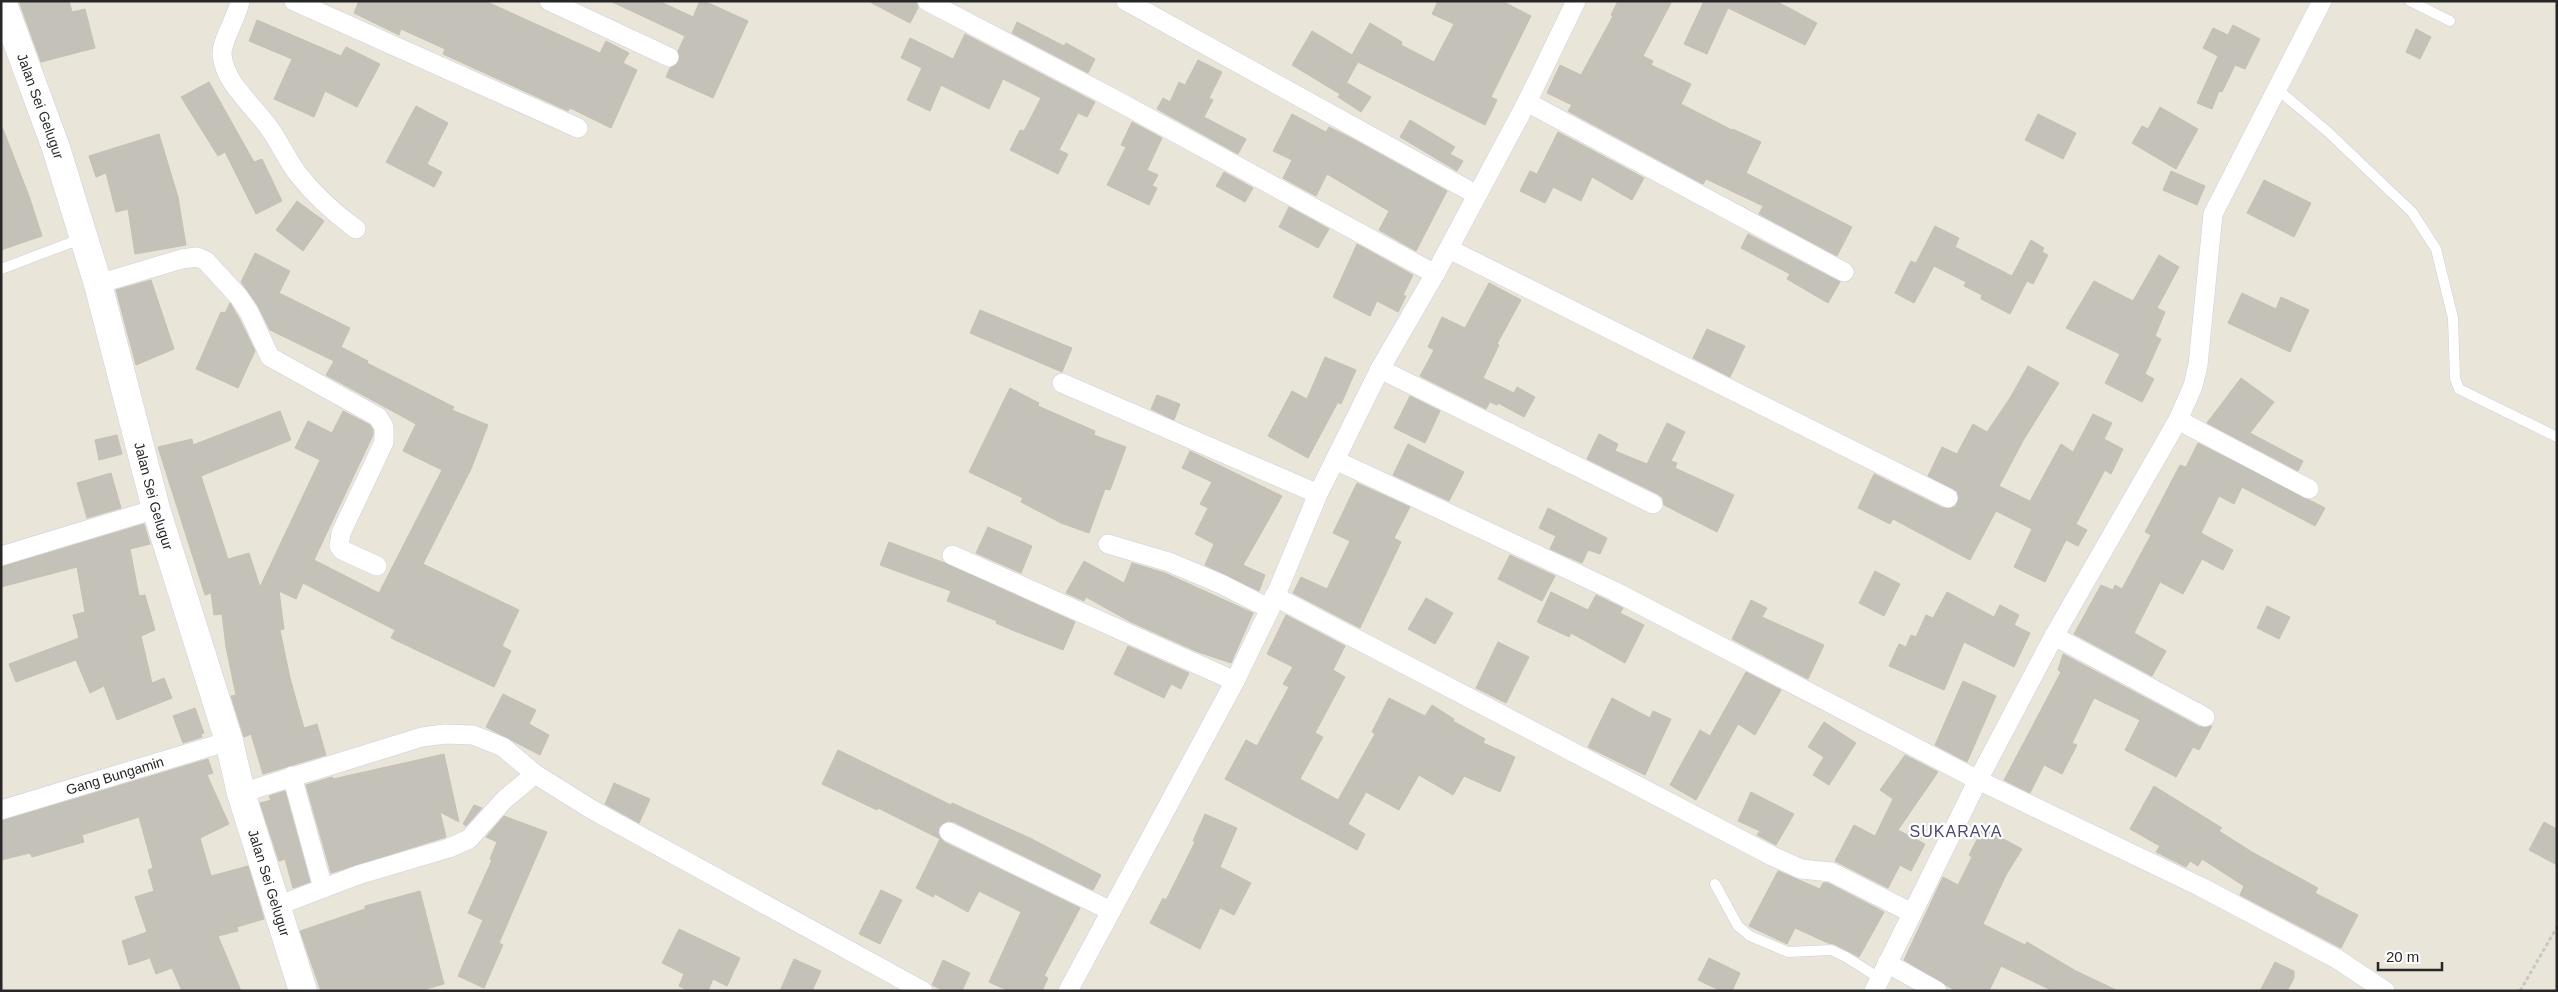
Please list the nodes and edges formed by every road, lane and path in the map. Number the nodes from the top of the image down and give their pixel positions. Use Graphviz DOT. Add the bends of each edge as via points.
graph roads {
  1 [pos="2,1"];
  2 [pos="240,1"];
  3 [pos="294,1"];
  4 [pos="549,1"];
  5 [pos="927,1"];
  6 [pos="1126,1"];
  7 [pos="1576,1"];
  8 [pos="2322,1"];
  9 [pos="2410,1"];
  10 [pos="2450,21"];
  11 [pos="669,57"];
  12 [pos="2276,88"];
  13 [pos="1527,102"];
  14 [pos="578,128"];
  15 [pos="1477,195"];
  16 [pos="356,229"];
  17 [pos="84,238"];
  18 [pos="1448,249"];
  19 [pos="1,269"];
  20 [pos="1844,272"];
  21 [pos="1435,274"];
  22 [pos="98,284"];
  23 [pos="1380,368"];
  24 [pos="1062,383"];
  25 [pos="2178,420"];
  26 [pos="2557,437"];
  27 [pos="1335,460"];
  28 [pos="2309,489"];
  29 [pos="1318,494"];
  30 [pos="1948,498"];
  31 [pos="1653,504"];
  32 [pos="156,509"];
  33 [pos="1108,544"];
  34 [pos="952,555"];
  35 [pos="1,556"];
  36 [pos="377,566"];
  37 [pos="1272,602"];
  38 [pos="2054,636"];
  39 [pos="1235,681"];
  40 [pos="2205,717"];
  41 [pos="229,741"];
  42 [pos="535,774"];
  43 [pos="292,776"];
  44 [pos="1978,780"];
  45 [pos="241,793"];
  46 [pos="1,810"];
  47 [pos="948,832"];
  48 [pos="1716,884"];
  49 [pos="324,888"];
  50 [pos="276,906"];
  51 [pos="1110,911"];
  52 [pos="1912,913"];
  53 [pos="2557,927"];
  54 [pos="1880,977"];
  55 [pos="303,991"];
  56 [pos="923,991"];
  57 [pos="1068,991"];
  58 [pos="1938,991"];
  59 [pos="2385,991"];
  60 [pos="2520,991"];
  1 -- 17 [label="main road, Jalan Sei Gelugur" via="56,148"];
  2 -- 16 [label="street" via="222,51 234,84 270,128 298,173 333,212"];
  3 -- 14 [label="street"];
  4 -- 11 [label="street"];
  5 -- 21 [label="street"];
  6 -- 15 [label="street"];
  7 -- 13 [label="street"];
  8 -- 12 [label="street"];
  9 -- 10 [label="lane"];
  12 -- 25 [label="street" via="2213,214 2198,365"];
  12 -- 26 [label="lane" via="2328,132 2412,212 2436,249 2453,318 2455,378 2459,389"];
  13 -- 15 [label="street"];
  13 -- 20 [label="street"];
  15 -- 18 [label="street"];
  17 -- 19 [label="lane"];
  17 -- 22 [label="main road, Jalan Sei Gelugur"];
  18 -- 21 [label="street"];
  18 -- 30 [label="street"];
  21 -- 23 [label="street"];
  22 -- 32 [label="main road, Jalan Sei Gelugur"];
  22 -- 36 [label="street" via="182,259 197,257 206,261 249,312 270,357 378,417 384,428 384,442 341,533 339,546"];
  23 -- 27 [label="street"];
  23 -- 31 [label="street"];
  24 -- 29 [label="street"];
  25 -- 28 [label="street"];
  25 -- 38 [label="street"];
  27 -- 29 [label="street"];
  27 -- 44 [label="street" via="1614,591"];
  29 -- 37 [label="street"];
  32 -- 35 [label="street"];
  32 -- 41 [label="main road, Jalan Sei Gelugur"];
  33 -- 37 [label="street" via="1169,562"];
  34 -- 39 [label="street"];
  37 -- 39 [label="street"];
  37 -- 52 [label="street" via="1772,856 1801,869 1831,872"];
  38 -- 40 [label="street"];
  38 -- 44 [label="street"];
  39 -- 51 [label="street"];
  41 -- 45 [label="main road, Jalan Sei Gelugur"];
  41 -- 46 [label="street, Gang Bungamin"];
  42 -- 43 [label="street" via="503,748 474,735 445,734 422,737"];
  42 -- 49 [label="street" via="504,800 469,839"];
  42 -- 56 [label="street" via="599,813"];
  43 -- 45 [label="street"];
  43 -- 49 [label="street"];
  44 -- 52 [label="street"];
  44 -- 59 [label="street" via="2201,887 2337,959"];
  45 -- 50 [label="main road, Jalan Sei Gelugur"];
  47 -- 51 [label="street"];
  48 -- 54 [label="lane" via="1738,926 1750,936 1788,952 1831,950"];
  49 -- 50 [label="street"];
  50 -- 55 [label="main road, Jalan Sei Gelugur"];
  51 -- 57 [label="street"];
  52 -- 54 [label="street"];
  53 -- 60 [label="path"];
  54 -- 58 [label="street"];
}
